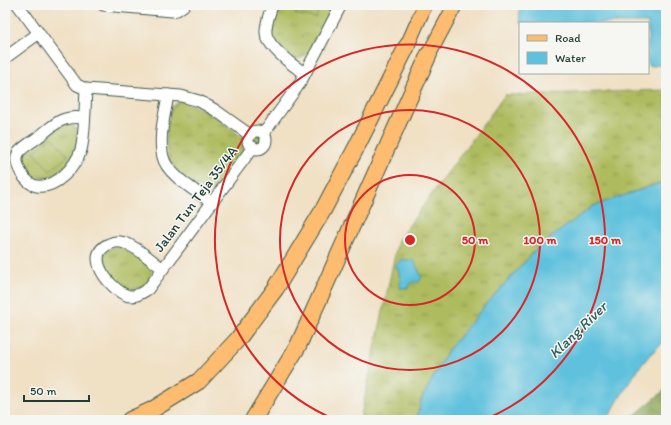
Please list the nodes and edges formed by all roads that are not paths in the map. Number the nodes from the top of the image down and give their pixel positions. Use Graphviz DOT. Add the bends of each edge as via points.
graph roads {
  1 [pos="18,5"];
  2 [pos="103,5"];
  3 [pos="184,5"];
  4 [pos="272,5"];
  5 [pos="341,5"];
  6 [pos="425,5"];
  7 [pos="455,5"];
  8 [pos="39,33"];
  9 [pos="407,46"];
  10 [pos="429,54"];
  11 [pos="5,58"];
  12 [pos="305,73"];
  13 [pos="86,89"];
  14 [pos="168,95"];
  15 [pos="84,118"];
  16 [pos="264,133"];
  17 [pos="250,135"];
  18 [pos="253,147"];
  19 [pos="212,203"];
  20 [pos="163,269"];
  21 [pos="130,420"];
  22 [pos="253,420"];
  1 -- 8 [label="street"];
  2 -- 3 [label="street" via="172,11"];
  4 -- 12 [label="street" via="265,32 268,40"];
  5 -- 12 [label="street"];
  6 -- 9 [label="main road"];
  7 -- 10 [label="main road"];
  8 -- 11 [label="street"];
  8 -- 13 [label="street" via="77,86"];
  9 -- 21 [label="highway" via="322,212 276,288 247,327 200,381"];
  10 -- 22 [label="highway" via="298,346"];
  12 -- 16 [label="street"];
  13 -- 14 [label="street"];
  13 -- 15 [label="street"];
  14 -- 17 [label="street" via="199,101"];
  14 -- 19 [label="street" via="163,124 163,158 180,180"];
  15 -- 15 [label="street" via="81,149 68,171 48,185 36,186 26,180 17,162 19,152 61,119"];
  16 -- 17 [label="street" via="257,131"];
  16 -- 18 [label="street" via="264,146 258,149"];
  17 -- 18 [label="street" via="248,140"];
  18 -- 19 [label="street, Jalan Tun Teja 35/4A"];
  19 -- 20 [label="street, Jalan Tun Teja 35/4A"];
  20 -- 20 [label="street, Jalan Tun Teja 35/4A" via="148,289 139,295 130,296 120,293 100,269 98,254 105,246 116,241 127,244"];
}
